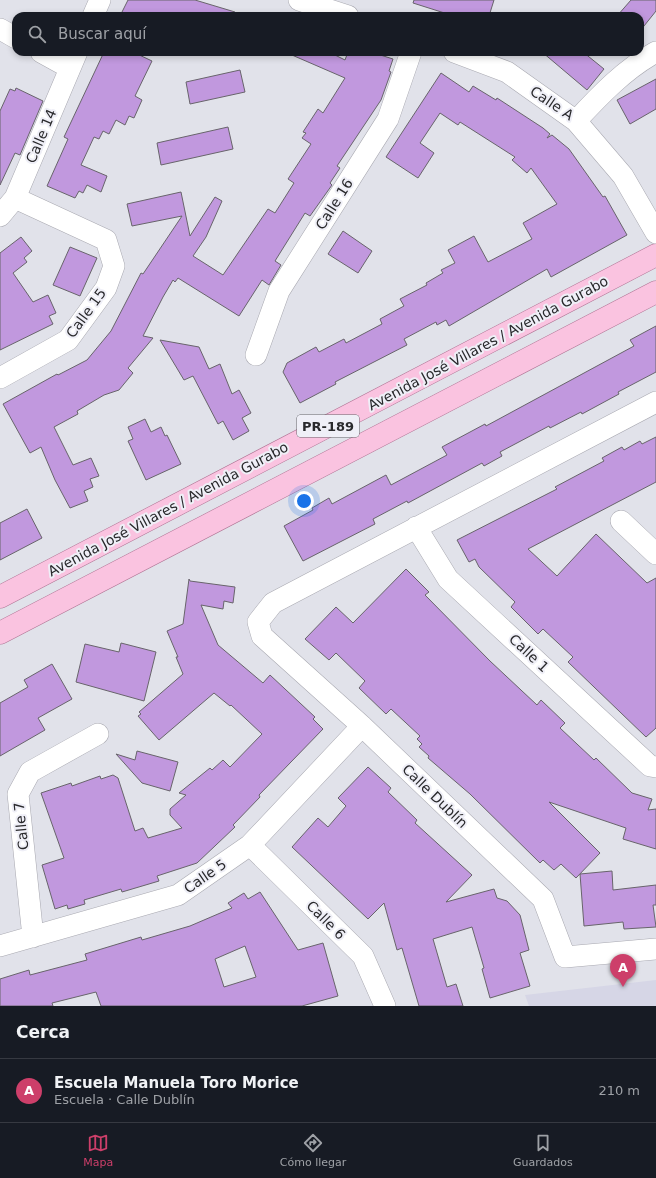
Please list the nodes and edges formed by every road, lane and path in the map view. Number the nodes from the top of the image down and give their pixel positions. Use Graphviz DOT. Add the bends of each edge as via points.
graph roads {
  1 [pos="100,0"];
  2 [pos="299,0"];
  3 [pos="346,10"];
  4 [pos="95,12"];
  5 [pos="0,29"];
  6 [pos="12,36"];
  7 [pos="656,52"];
  8 [pos="58,56"];
  9 [pos="410,56"];
  10 [pos="465,56"];
  11 [pos="74,60"];
  12 [pos="576,121"];
  13 [pos="15,198"];
  14 [pos="0,216"];
  15 [pos="656,233"];
  16 [pos="656,255"];
  17 [pos="656,292"];
  18 [pos="256,355"];
  19 [pos="0,378"];
  20 [pos="656,402"];
  21 [pos="621,521"];
  22 [pos="416,527"];
  23 [pos="656,554"];
  24 [pos="0,597"];
  25 [pos="0,633"];
  26 [pos="362,726"];
  27 [pos="98,734"];
  28 [pos="656,767"];
  29 [pos="250,844"];
  30 [pos="33,937"];
  31 [pos="0,946"];
  32 [pos="656,949"];
  33 [pos="383,1005"];
  1 -- 4 [label="street"];
  2 -- 3 [label="street"];
  5 -- 6 [label="street"];
  7 -- 12 [label="street, Calle A" via="639,61 598,97"];
  8 -- 11 [label="street"];
  9 -- 18 [label="street, Calle 16" via="388,119 279,291"];
  10 -- 12 [label="street, Calle A" via="508,72"];
  11 -- 13 [label="street, Calle 14"];
  12 -- 15 [label="street" via="623,176"];
  13 -- 14 [label="street, Calle 14"];
  13 -- 19 [label="street, Calle 15" via="106,240 114,266 106,288 68,340"];
  16 -- 24 [label="main road, Avenida José Villares / Avenida Gurabo / PR-189"];
  17 -- 25 [label="main road, PR-189"];
  20 -- 22 [label="street"];
  21 -- 23 [label="street"];
  22 -- 26 [label="street, Calle Dublín" via="273,603 258,622 262,636"];
  22 -- 28 [label="street, Calle 1" via="448,579 650,766"];
  26 -- 29 [label="street, Calle 5"];
  26 -- 32 [label="street, Calle Dublín" via="543,899 565,957"];
  27 -- 30 [label="street, Calle 7" via="30,772 18,794"];
  29 -- 30 [label="street, Calle 5" via="178,895"];
  29 -- 33 [label="street, Calle 6" via="363,956"];
  30 -- 31 [label="street, Calle 5"];
}
